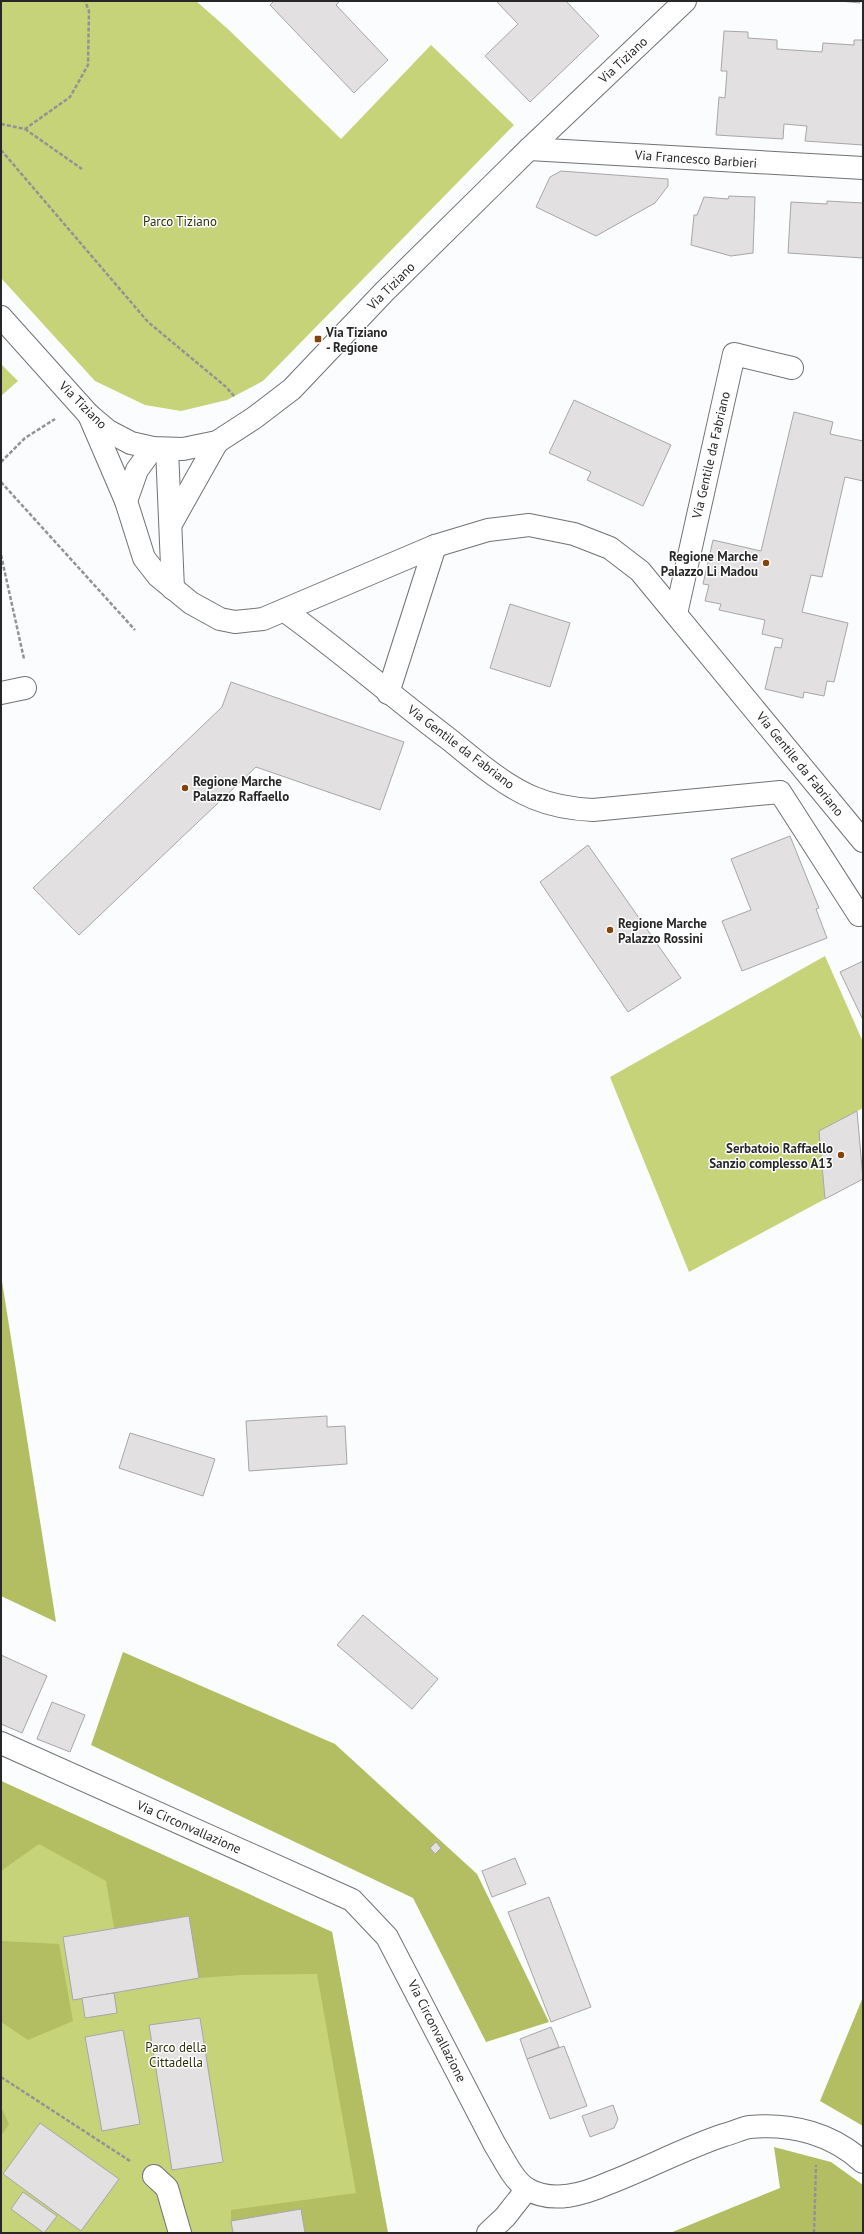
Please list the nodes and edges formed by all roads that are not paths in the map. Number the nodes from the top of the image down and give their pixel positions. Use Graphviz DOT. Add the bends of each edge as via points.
graph roads {
  1 [pos="685,1"];
  2 [pos="529,149"];
  3 [pos="863,168"];
  4 [pos="1,317"];
  5 [pos="792,368"];
  6 [pos="84,409"];
  7 [pos="217,442"];
  8 [pos="160,449"];
  9 [pos="126,501"];
  10 [pos="172,522"];
  11 [pos="435,546"];
  12 [pos="173,589"];
  13 [pos="285,611"];
  14 [pos="676,614"];
  15 [pos="25,688"];
  16 [pos="1,693"];
  17 [pos="388,693"];
  18 [pos="863,841"];
  19 [pos="859,915"];
  20 [pos="1,1743"];
  21 [pos="863,2162"];
  22 [pos="154,2176"];
  23 [pos="527,2189"];
  24 [pos="180,2233"];
  25 [pos="488,2233"];
  1 -- 2 [label="street, Via Tiziano"];
  2 -- 3 [label="street, Via Francesco Barbieri"];
  2 -- 7 [label="street, Via Tiziano" via="384,292 292,389"];
  4 -- 6 [label="street, Via Tiziano"];
  5 -- 14 [label="street, Via Gentile da Fabriano" via="734,354"];
  6 -- 8 [label="street, Via Tiziano" via="108,431 130,443"];
  6 -- 9 [label="street, Via Gentile da Fabriano"];
  7 -- 8 [label="street, Via Tiziano" via="183,449"];
  7 -- 10 [label="street"];
  8 -- 9 [label="street" via="137,470"];
  8 -- 10 [label="street"];
  9 -- 12 [label="street, Via Gentile da Fabriano" via="144,558 158,576"];
  10 -- 12 [label="street"];
  11 -- 13 [label="street, Via Gentile da Fabriano"];
  11 -- 14 [label="street, Via Gentile da Fabriano" via="488,530 529,525 574,534 610,548 640,571"];
  11 -- 17 [label="street"];
  12 -- 13 [label="street, Via Gentile da Fabriano" via="204,612 230,621 250,622"];
  13 -- 17 [label="street, Via Gentile da Fabriano"];
  14 -- 18 [label="street, Via Gentile da Fabriano"];
  15 -- 16 [label="street"];
  17 -- 19 [label="street, Via Gentile da Fabriano" via="496,776 523,793 553,805 594,810 780,792"];
  20 -- 23 [label="street, Via Circonvallazione" via="352,1900 387,1937 495,2145 514,2176"];
  21 -- 23 [label="street, Via Circonvallazione" via="848,2148 817,2134 786,2126 749,2127 706,2141 594,2190 569,2196 546,2196"];
  22 -- 24 [label="street" via="167,2188"];
  23 -- 25 [label="street" via="505,2217"];
}
